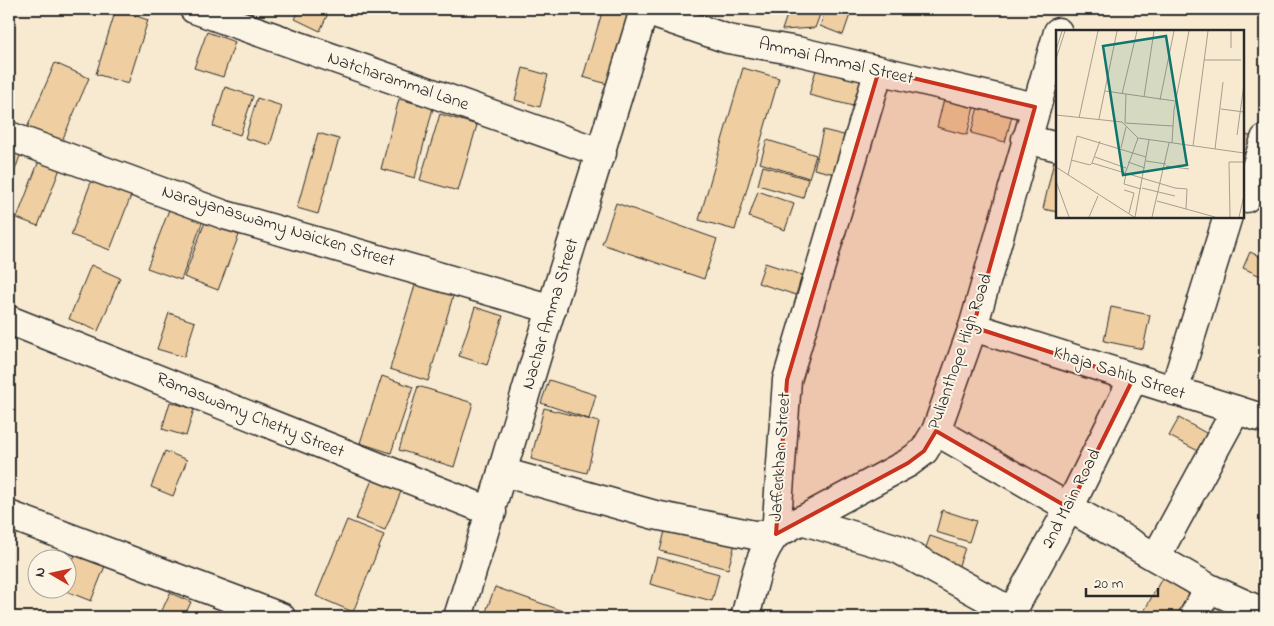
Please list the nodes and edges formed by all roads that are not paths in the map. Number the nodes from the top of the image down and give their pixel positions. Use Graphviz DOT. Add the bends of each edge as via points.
graph roads {
  1 [pos="194,9"];
  2 [pos="642,9"];
  3 [pos="1065,9"];
  4 [pos="1058,30"];
  5 [pos="1056,38"];
  6 [pos="879,70"];
  7 [pos="1035,107"];
  8 [pos="9,136"];
  9 [pos="1026,139"];
  10 [pos="1265,139"];
  11 [pos="1056,146"];
  12 [pos="602,153"];
  13 [pos="1245,204"];
  14 [pos="1240,218"];
  15 [pos="552,309"];
  16 [pos="9,320"];
  17 [pos="974,327"];
  18 [pos="1133,379"];
  19 [pos="1174,391"];
  20 [pos="1236,410"];
  21 [pos="1265,419"];
  22 [pos="936,432"];
  23 [pos="502,472"];
  24 [pos="1069,508"];
  25 [pos="492,512"];
  26 [pos="9,515"];
  27 [pos="801,520"];
  28 [pos="776,534"];
  29 [pos="1156,557"];
  30 [pos="1209,588"];
  31 [pos="1260,610"];
  32 [pos="1010,615"];
  33 [pos="281,617"];
  34 [pos="458,617"];
  35 [pos="745,617"];
  36 [pos="1193,617"];
  1 -- 12 [label="street, Natcharammal Lane"];
  2 -- 6 [label="street, Ammai Ammal Street" via="728,39"];
  2 -- 12 [label="street, Nachar Amma Street"];
  3 -- 4 [label="street, Pulianthope High Road"];
  5 -- 7 [label="street, Pulianthope High Road"];
  6 -- 7 [label="street, Ammai Ammal Street"];
  6 -- 28 [label="street, Jafferkhan Street" via="787,380"];
  7 -- 9 [label="street, Pulianthope High Road"];
  8 -- 15 [label="street, Narayanaswamy Naicken Street" via="225,215"];
  9 -- 11 [label="street"];
  9 -- 17 [label="street, Pulianthope High Road"];
  10 -- 13 [label="street"];
  12 -- 15 [label="street, Nachar Amma Street"];
  14 -- 19 [label="street"];
  15 -- 23 [label="street, Nachar Amma Street"];
  16 -- 25 [label="street, Ramaswamy Chetty Street"];
  17 -- 18 [label="street, Khaja Sahib Street"];
  17 -- 22 [label="street, Pulianthope High Road"];
  18 -- 19 [label="street, Khaja Sahib Street"];
  18 -- 24 [label="street, 2nd Main Road"];
  19 -- 20 [label="street, Khaja Sahib Street"];
  20 -- 21 [label="street, Khaja Sahib Street"];
  20 -- 29 [label="street"];
  22 -- 24 [label="street"];
  22 -- 27 [label="street, Pulianthope High Road" via="924,451 908,464"];
  23 -- 25 [label="street, Nachar Amma Street"];
  23 -- 28 [label="street" via="655,514 754,535"];
  24 -- 29 [label="street"];
  24 -- 32 [label="street, 2nd Main Road"];
  25 -- 34 [label="street, Nachar Amma Street"];
  26 -- 33 [label="street"];
  27 -- 28 [label="street, Pulianthope High Road"];
  27 -- 32 [label="street" via="898,549"];
  28 -- 35 [label="street" via="763,556"];
  29 -- 30 [label="street"];
  30 -- 31 [label="street"];
  30 -- 36 [label="street"];
}
